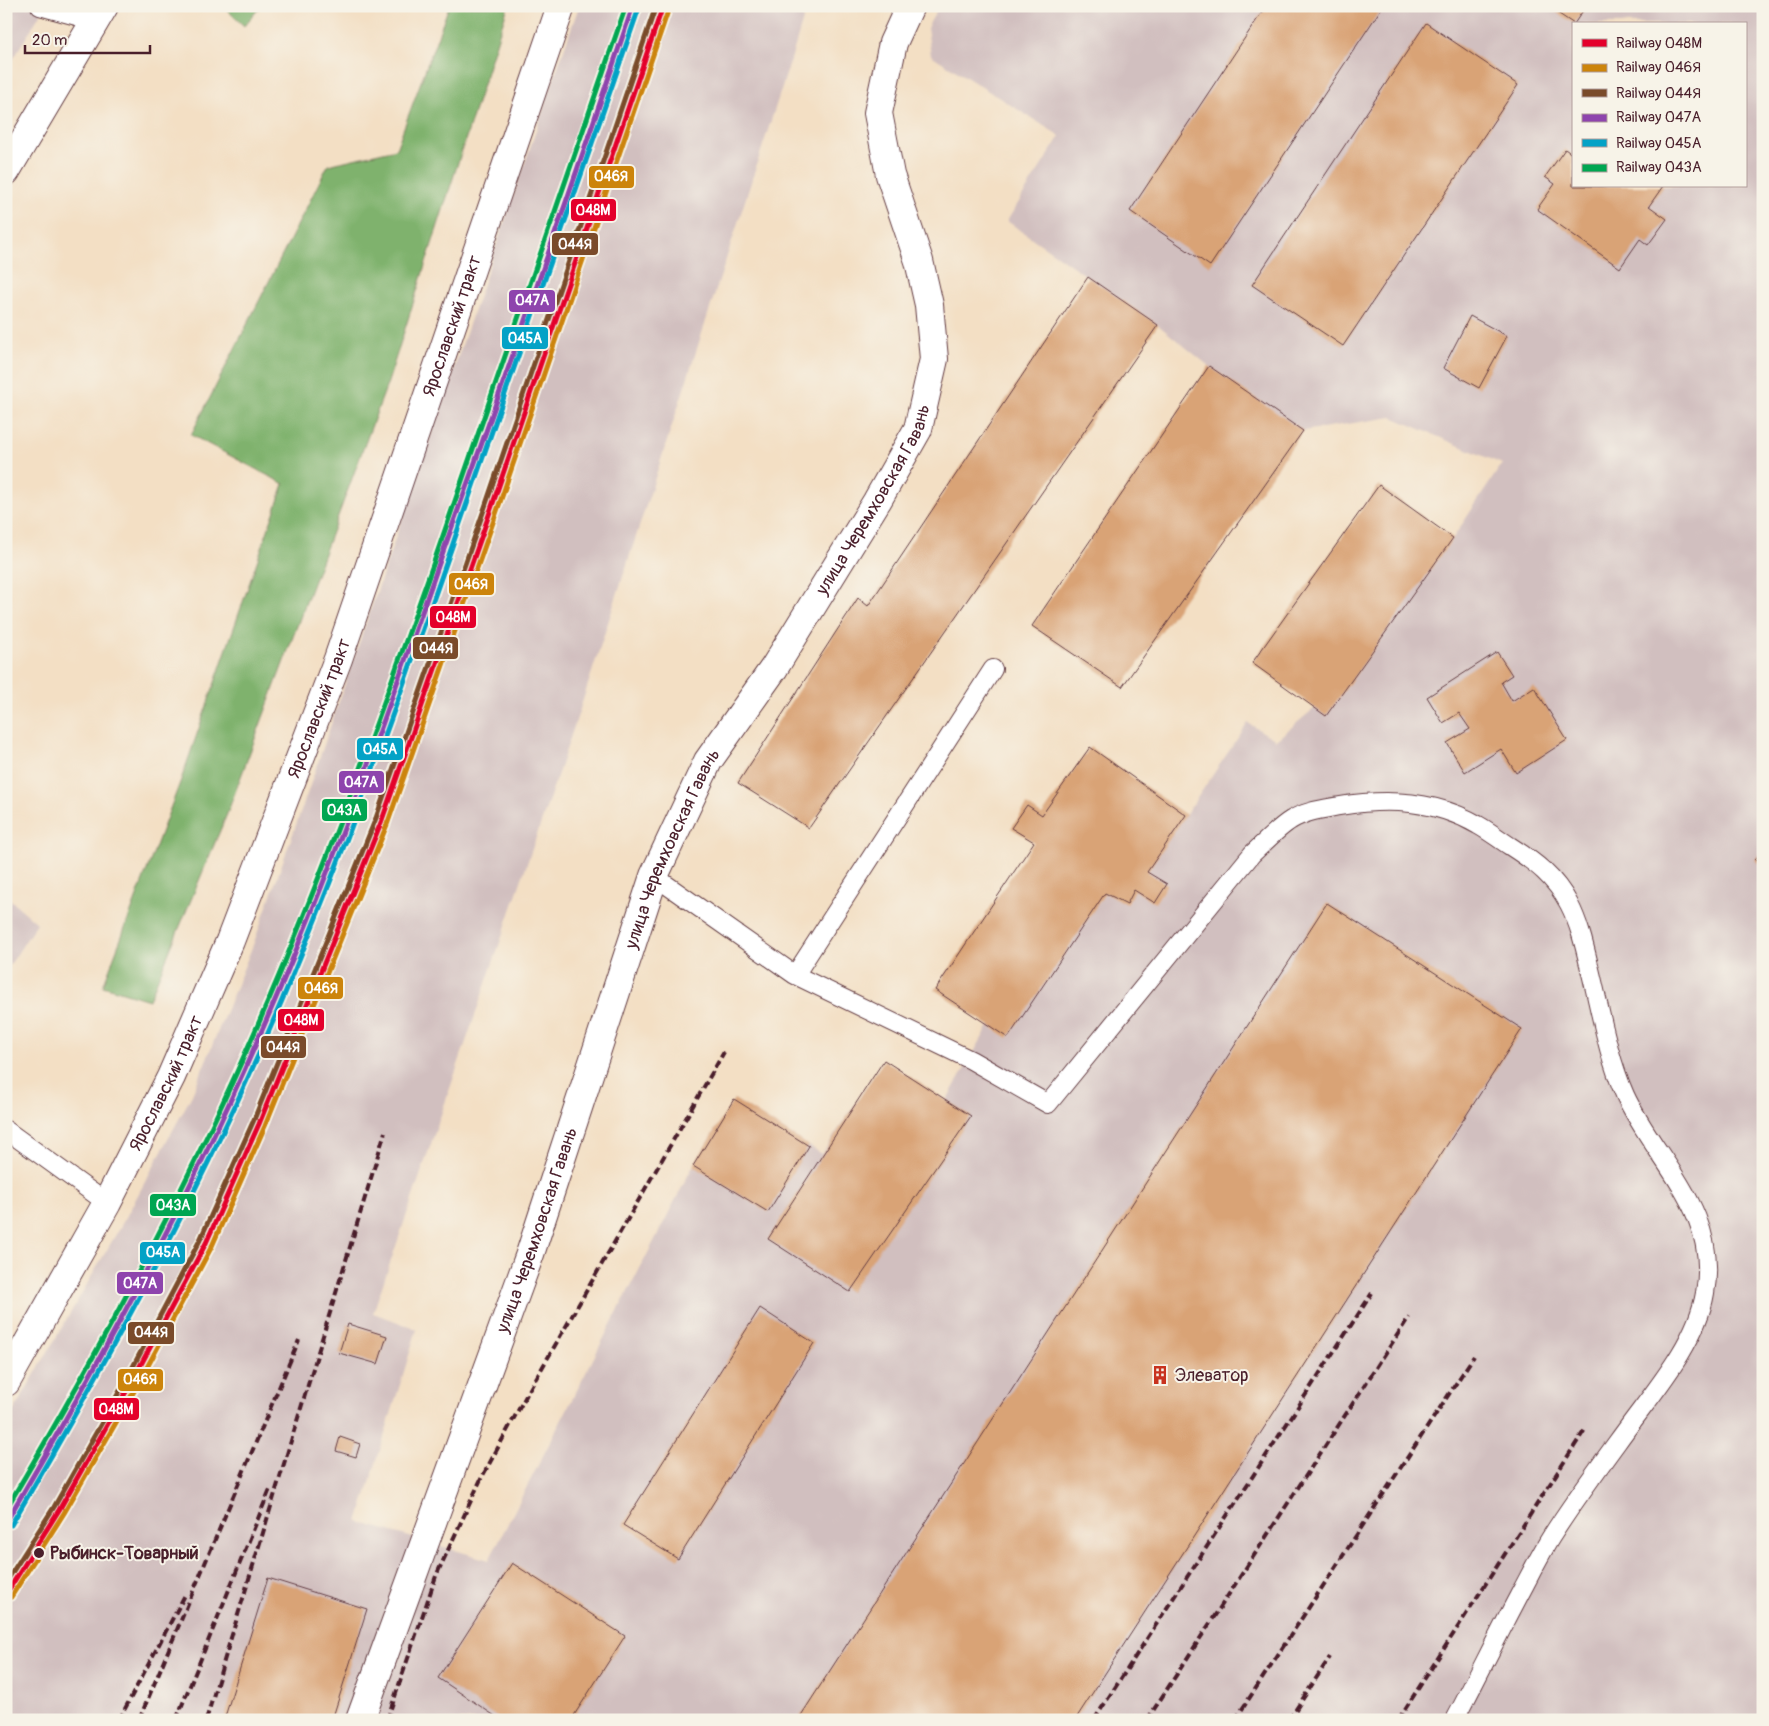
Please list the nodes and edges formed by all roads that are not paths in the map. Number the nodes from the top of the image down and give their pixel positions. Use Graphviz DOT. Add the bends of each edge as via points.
graph roads {
  1 [pos="40,6"];
  2 [pos="561,6"];
  3 [pos="910,6"];
  4 [pos="99,14"];
  5 [pos="6,171"];
  6 [pos="993,669"];
  7 [pos="654,876"];
  8 [pos="795,975"];
  9 [pos="6,1130"];
  10 [pos="107,1203"];
  11 [pos="6,1382"];
  12 [pos="360,1720"];
  13 [pos="1455,1720"];
  1 -- 4 [label="lane"];
  2 -- 10 [label="street, Ярославский тракт" via="338,659 286,799 175,1068"];
  3 -- 7 [label="street, улица Черемховская Гавань" via="893,43 878,113 890,174 919,261 929,305 934,359 918,429 774,668 708,760"];
  4 -- 5 [label="street"];
  6 -- 8 [label="lane"];
  7 -- 8 [label="lane"];
  7 -- 12 [label="street, улица Черемховская Гавань" via="530,1254"];
  8 -- 13 [label="lane" via="971,1060 1048,1104 1252,854 1291,820 1318,810 1352,804 1389,801 1421,804 1449,811 1476,823 1554,879 1580,930 1624,1093 1641,1126 1694,1208 1704,1238 1707,1264 1705,1294 1682,1352 1549,1540"];
  9 -- 10 [label="lane"];
  10 -- 11 [label="street, Ярославский тракт"];
}
